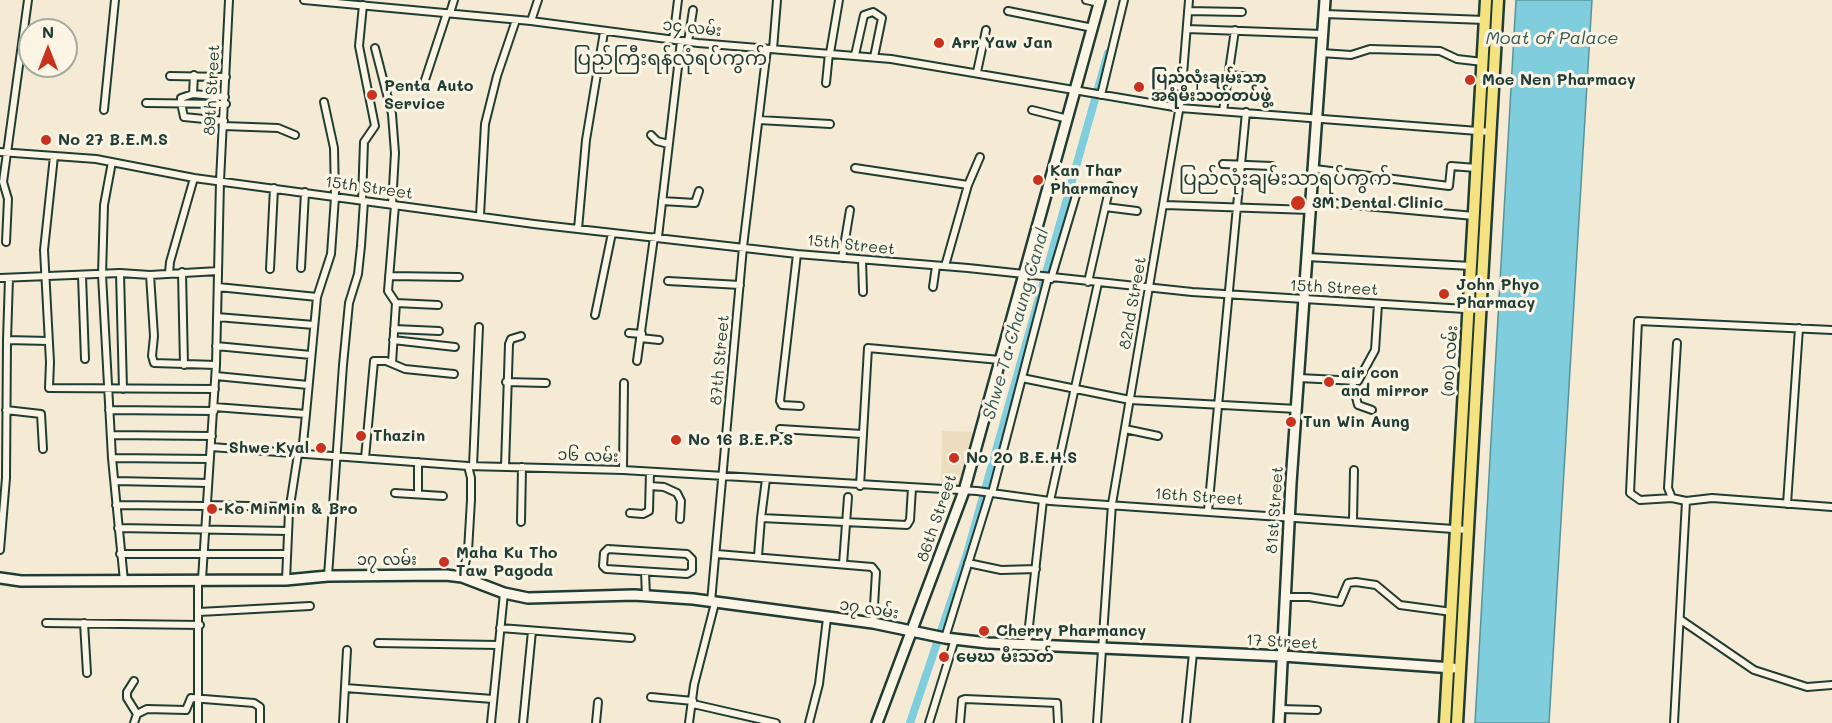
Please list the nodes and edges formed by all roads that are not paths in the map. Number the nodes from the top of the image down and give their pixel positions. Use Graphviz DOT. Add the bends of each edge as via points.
graph roads {
  1 [pos="28,0"];
  2 [pos="115,0"];
  3 [pos="229,0"];
  4 [pos="304,0"];
  5 [pos="454,0"];
  6 [pos="538,0"];
  7 [pos="678,0"];
  8 [pos="777,0"];
  9 [pos="839,0"];
  10 [pos="1086,0"];
  11 [pos="1124,0"];
  12 [pos="1189,0"];
  13 [pos="1325,0"];
  14 [pos="1486,0"];
  15 [pos="1498,0"];
  16 [pos="1100,2"];
  17 [pos="366,3"];
  18 [pos="693,10"];
  19 [pos="1008,11"];
  20 [pos="1188,11"];
  21 [pos="1242,12"];
  22 [pos="448,13"];
  23 [pos="1325,14"];
  24 [pos="516,20"];
  25 [pos="1485,20"];
  26 [pos="531,21"];
  27 [pos="1093,28"];
  28 [pos="1187,28"];
  29 [pos="986,30"];
  30 [pos="1235,30"];
  31 [pos="604,32"];
  32 [pos="1323,34"];
  33 [pos="681,41"];
  34 [pos="375,48"];
  35 [pos="770,49"];
  36 [pos="829,53"];
  37 [pos="1321,53"];
  38 [pos="855,55"];
  39 [pos="874,57"];
  40 [pos="1483,62"];
  41 [pos="977,72"];
  42 [pos="194,75"];
  43 [pos="1229,75"];
  44 [pos="170,76"];
  45 [pos="226,77"];
  46 [pos="1262,78"];
  47 [pos="826,82"];
  48 [pos="424,83"];
  49 [pos="1076,90"];
  50 [pos="193,94"];
  51 [pos="1101,95"];
  52 [pos="226,100"];
  53 [pos="324,102"];
  54 [pos="146,103"];
  55 [pos="181,103"];
  56 [pos="1180,108"];
  57 [pos="104,110"];
  58 [pos="1032,110"];
  59 [pos="1223,111"];
  60 [pos="1246,112"];
  61 [pos="1317,117"];
  62 [pos="1068,119"];
  63 [pos="759,120"];
  64 [pos="224,123"];
  65 [pos="830,124"];
  66 [pos="1479,131"];
  67 [pos="1491,132"];
  68 [pos="296,135"];
  69 [pos="651,135"];
  70 [pos="668,144"];
  71 [pos="3,152"];
  72 [pos="54,156"];
  73 [pos="980,157"];
  74 [pos="112,162"];
  75 [pos="1223,164"];
  76 [pos="1244,164"];
  77 [pos="1272,166"];
  78 [pos="855,168"];
  79 [pos="1476,168"];
  80 [pos="1315,169"];
  81 [pos="194,178"];
  82 [pos="220,181"];
  83 [pos="968,185"];
  84 [pos="1110,186"];
  85 [pos="274,188"];
  86 [pos="699,191"];
  87 [pos="305,192"];
  88 [pos="1077,192"];
  89 [pos="335,197"];
  90 [pos="363,201"];
  91 [pos="662,201"];
  92 [pos="393,205"];
  93 [pos="1165,205"];
  94 [pos="1238,206"];
  95 [pos="1310,206"];
  96 [pos="1105,207"];
  97 [pos="850,210"];
  98 [pos="1137,211"];
  99 [pos="480,215"];
  100 [pos="1474,216"];
  101 [pos="578,229"];
  102 [pos="612,233"];
  103 [pos="656,237"];
  104 [pos="6,242"];
  105 [pos="743,247"];
  106 [pos="797,254"];
  107 [pos="1307,257"];
  108 [pos="842,258"];
  109 [pos="862,260"];
  110 [pos="936,266"];
  111 [pos="945,266"];
  112 [pos="1471,266"];
  113 [pos="301,268"];
  114 [pos="270,269"];
  115 [pos="218,271"];
  116 [pos="182,272"];
  117 [pos="120,273"];
  118 [pos="169,273"];
  119 [pos="1023,274"];
  120 [pos="102,275"];
  121 [pos="150,275"];
  122 [pos="82,276"];
  123 [pos="389,276"];
  124 [pos="47,277"];
  125 [pos="459,277"];
  126 [pos="0,278"];
  127 [pos="9,278"];
  128 [pos="1048,278"];
  129 [pos="668,281"];
  130 [pos="1088,282"];
  131 [pos="1098,283"];
  132 [pos="740,285"];
  133 [pos="218,287"];
  134 [pos="933,287"];
  135 [pos="1149,289"];
  136 [pos="863,292"];
  137 [pos="1230,295"];
  138 [pos="317,297"];
  139 [pos="1303,299"];
  140 [pos="396,303"];
  141 [pos="1377,304"];
  142 [pos="438,306"];
  143 [pos="1468,309"];
  144 [pos="1481,310"];
  145 [pos="595,315"];
  146 [pos="217,317"];
  147 [pos="314,325"];
  148 [pos="478,327"];
  149 [pos="1799,328"];
  150 [pos="394,329"];
  151 [pos="1832,330"];
  152 [pos="439,331"];
  153 [pos="629,333"];
  154 [pos="521,336"];
  155 [pos="641,336"];
  156 [pos="7,340"];
  157 [pos="393,340"];
  158 [pos="659,340"];
  159 [pos="48,341"];
  160 [pos="1677,343"];
  161 [pos="216,346"];
  162 [pos="456,347"];
  163 [pos="311,355"];
  164 [pos="85,359"];
  165 [pos="1000,360"];
  166 [pos="637,361"];
  167 [pos="392,363"];
  168 [pos="184,365"];
  169 [pos="216,365"];
  170 [pos="454,374"];
  171 [pos="216,376"];
  172 [pos="1022,378"];
  173 [pos="1299,378"];
  174 [pos="506,382"];
  175 [pos="1352,382"];
  176 [pos="546,383"];
  177 [pos="624,383"];
  178 [pos="308,385"];
  179 [pos="123,389"];
  180 [pos="215,389"];
  181 [pos="1074,389"];
  182 [pos="108,390"];
  183 [pos="1130,399"];
  184 [pos="800,406"];
  185 [pos="1218,406"];
  186 [pos="214,409"];
  187 [pos="1297,409"];
  188 [pos="6,410"];
  189 [pos="109,410"];
  190 [pos="1372,410"];
  191 [pos="306,414"];
  192 [pos="3,427"];
  193 [pos="780,429"];
  194 [pos="1125,429"];
  195 [pos="862,434"];
  196 [pos="111,435"];
  197 [pos="212,436"];
  198 [pos="1158,436"];
  199 [pos="211,447"];
  200 [pos="43,449"];
  201 [pos="300,454"];
  202 [pos="338,456"];
  203 [pos="112,458"];
  204 [pos="365,458"];
  205 [pos="210,459"];
  206 [pos="418,462"];
  207 [pos="470,466"];
  208 [pos="505,466"];
  209 [pos="522,467"];
  210 [pos="623,470"];
  211 [pos="1354,470"];
  212 [pos="650,472"];
  213 [pos="723,477"];
  214 [pos="3,478"];
  215 [pos="766,479"];
  216 [pos="115,481"];
  217 [pos="208,483"];
  218 [pos="650,486"];
  219 [pos="860,486"];
  220 [pos="912,489"];
  221 [pos="964,491"];
  222 [pos="394,493"];
  223 [pos="990,493"];
  224 [pos="418,494"];
  225 [pos="443,496"];
  226 [pos="848,497"];
  227 [pos="1672,498"];
  228 [pos="1047,500"];
  229 [pos="1686,501"];
  230 [pos="1112,504"];
  231 [pos="1787,504"];
  232 [pos="116,505"];
  233 [pos="207,506"];
  234 [pos="290,507"];
  235 [pos="1832,507"];
  236 [pos="1208,511"];
  237 [pos="630,513"];
  238 [pos="1290,517"];
  239 [pos="761,518"];
  240 [pos="680,519"];
  241 [pos="1353,520"];
  242 [pos="521,522"];
  243 [pos="846,522"];
  244 [pos="1,525"];
  245 [pos="118,528"];
  246 [pos="206,529"];
  247 [pos="1456,529"];
  248 [pos="1468,530"];
  249 [pos="288,531"];
  250 [pos="0,550"];
  251 [pos="204,553"];
  252 [pos="120,554"];
  253 [pos="287,554"];
  254 [pos="717,554"];
  255 [pos="758,556"];
  256 [pos="843,564"];
  257 [pos="968,564"];
  258 [pos="1036,569"];
  259 [pos="645,572"];
  260 [pos="328,576"];
  261 [pos="462,577"];
  262 [pos="0,578"];
  263 [pos="200,579"];
  264 [pos="286,580"];
  265 [pos="124,581"];
  266 [pos="504,593"];
  267 [pos="646,596"];
  268 [pos="1285,597"];
  269 [pos="713,603"];
  270 [pos="310,606"];
  271 [pos="199,612"];
  272 [pos="1452,612"];
  273 [pos="827,618"];
  274 [pos="1681,621"];
  275 [pos="46,623"];
  276 [pos="84,623"];
  277 [pos="873,623"];
  278 [pos="200,625"];
  279 [pos="500,628"];
  280 [pos="532,631"];
  281 [pos="911,631"];
  282 [pos="631,638"];
  283 [pos="945,638"];
  284 [pos="955,639"];
  285 [pos="378,643"];
  286 [pos="1027,644"];
  287 [pos="498,645"];
  288 [pos="1102,648"];
  289 [pos="347,650"];
  290 [pos="1193,653"];
  291 [pos="1283,656"];
  292 [pos="1448,667"];
  293 [pos="1460,668"];
  294 [pos="87,673"];
  295 [pos="134,681"];
  296 [pos="1832,685"];
  297 [pos="345,688"];
  298 [pos="651,697"];
  299 [pos="199,698"];
  300 [pos="493,699"];
  301 [pos="598,702"];
  302 [pos="693,703"];
  303 [pos="1280,709"];
  304 [pos="1317,710"];
  305 [pos="137,714"];
  306 [pos="134,723"];
  307 [pos="198,723"];
  308 [pos="260,723"];
  309 [pos="343,723"];
  310 [pos="491,723"];
  311 [pos="523,723"];
  312 [pos="596,723"];
  313 [pos="689,723"];
  314 [pos="776,723"];
  315 [pos="809,723"];
  316 [pos="877,723"];
  317 [pos="929,723"];
  318 [pos="960,723"];
  319 [pos="1058,723"];
  320 [pos="1097,723"];
  321 [pos="1186,723"];
  322 [pos="1279,723"];
  323 [pos="1445,723"];
  324 [pos="1457,723"];
  325 [pos="1674,723"];
  1 -- 71 [label="street"];
  2 -- 57 [label="street"];
  3 -- 45 [label="street, 89th Street"];
  4 -- 17 [label="street, ၁၄ လမ်း"];
  5 -- 22 [label="street"];
  6 -- 26 [label="street"];
  7 -- 33 [label="street"];
  8 -- 35 [label="street, 87th Street"];
  9 -- 36 [label="street"];
  10 -- 16 [label="street"];
  11 -- 51 [label="street"];
  12 -- 20 [label="street, 82nd Street"];
  13 -- 23 [label="street, 81st Street"];
  14 -- 25 [label="main road, (၈၀) လမ်း"];
  15 -- 67 [label="main road, (၈၀) လမ်း"];
  16 -- 27 [label="street, 86th Street"];
  17 -- 22 [label="street, ၁၄ လမ်း"];
  17 -- 90 [label="street" via="359,46 375,126 364,142"];
  18 -- 33 [label="street"];
  19 -- 27 [label="street"];
  20 -- 21 [label="street"];
  20 -- 28 [label="street, 82nd Street"];
  22 -- 24 [label="street, ၁၄ လမ်း"];
  22 -- 48 [label="street"];
  23 -- 25 [label="street"];
  23 -- 32 [label="street, 81st Street"];
  24 -- 26 [label="street, ၁၄ လမ်း"];
  24 -- 99 [label="street" via="485,124"];
  25 -- 40 [label="main road, (၈၀) လမ်း"];
  26 -- 31 [label="street, ၁၄ လမ်း"];
  27 -- 49 [label="street, 86th Street"];
  28 -- 30 [label="street"];
  28 -- 56 [label="street, 82nd Street"];
  29 -- 41 [label="street"];
  30 -- 32 [label="street"];
  30 -- 43 [label="street"];
  31 -- 33 [label="street, ၁၄ လမ်း"];
  31 -- 101 [label="street" via="586,140"];
  32 -- 37 [label="street, 81st Street"];
  33 -- 35 [label="street, ၁၄ လမ်း"];
  33 -- 70 [label="street"];
  34 -- 92 [label="street" via="392,114"];
  35 -- 36 [label="street, ၁၄ လမ်း"];
  35 -- 63 [label="street, 87th Street"];
  36 -- 38 [label="street, ၁၄ လမ်း"];
  36 -- 47 [label="street"];
  37 -- 40 [label="street" via="1440,51 1457,59"];
  37 -- 61 [label="street, 81st Street"];
  38 -- 39 [label="street, ၁၄ လမ်း"];
  38 -- 39 [label="street" via="864,15 873,12 882,18"];
  39 -- 41 [label="street, ၁၄ လမ်း"];
  40 -- 66 [label="main road, (၈၀) လမ်း"];
  41 -- 49 [label="street, ၁၄ လမ်း"];
  42 -- 44 [label="street"];
  42 -- 45 [label="street"];
  42 -- 50 [label="street"];
  43 -- 46 [label="street"];
  43 -- 59 [label="street"];
  45 -- 52 [label="street, 89th Street"];
  49 -- 51 [label="street, ၁၄ လမ်း"];
  49 -- 62 [label="street, 86th Street"];
  50 -- 52 [label="street"];
  50 -- 55 [label="street" via="181,98"];
  51 -- 56 [label="street, ၁၄ လမ်း"];
  52 -- 55 [label="street"];
  52 -- 64 [label="street, 89th Street"];
  53 -- 89 [label="street" via="334,148"];
  54 -- 55 [label="street"];
  55 -- 64 [label="street" via="184,117"];
  56 -- 59 [label="street, ၁၄ လမ်း"];
  56 -- 93 [label="street, 82nd Street"];
  58 -- 62 [label="street"];
  59 -- 60 [label="street, ၁၄ လမ်း"];
  60 -- 61 [label="street, ၁၄ လမ်း"];
  60 -- 76 [label="street"];
  61 -- 66 [label="street, ၁၄ လမ်း"];
  61 -- 80 [label="street, 81st Street"];
  62 -- 119 [label="street, 86th Street"];
  63 -- 65 [label="street"];
  63 -- 105 [label="street, 87th Street"];
  64 -- 68 [label="street" via="278,128"];
  64 -- 82 [label="street, 89th Street"];
  66 -- 67 [label="street, ၁၄ လမ်း"];
  66 -- 79 [label="main road, (၈၀) လမ်း"];
  67 -- 144 [label="main road, (၈၀) လမ်း"];
  69 -- 70 [label="street"];
  70 -- 91 [label="street"];
  71 -- 72 [label="street, 15th Street"];
  71 -- 104 [label="street" via="3,182 8,199"];
  72 -- 74 [label="street, 15th Street"];
  72 -- 124 [label="street" via="44,250"];
  73 -- 83 [label="street"];
  74 -- 81 [label="street, 15th Street"];
  74 -- 120 [label="street" via="104,205"];
  75 -- 76 [label="street"];
  76 -- 77 [label="street"];
  76 -- 94 [label="street"];
  78 -- 83 [label="street"];
  79 -- 80 [label="street" via="1451,166 1449,186"];
  79 -- 100 [label="main road, (၈၀) လမ်း"];
  80 -- 95 [label="street, 81st Street"];
  81 -- 82 [label="street, 15th Street"];
  81 -- 118 [label="street"];
  82 -- 85 [label="street, 15th Street"];
  82 -- 115 [label="street, 89th Street"];
  83 -- 111 [label="street"];
  84 -- 96 [label="street"];
  85 -- 87 [label="street, 15th Street"];
  85 -- 114 [label="street"];
  86 -- 91 [label="street" via="695,203"];
  87 -- 89 [label="street, 15th Street"];
  87 -- 113 [label="street"];
  88 -- 128 [label="street"];
  89 -- 90 [label="street, 15th Street"];
  89 -- 138 [label="street" via="331,254"];
  90 -- 92 [label="street, 15th Street"];
  90 -- 202 [label="street" via="362,246 349,303"];
  91 -- 103 [label="street"];
  92 -- 99 [label="street, 15th Street"];
  92 -- 123 [label="street"];
  93 -- 94 [label="street"];
  93 -- 135 [label="street, 82nd Street"];
  94 -- 95 [label="street"];
  94 -- 137 [label="street"];
  95 -- 100 [label="street"];
  95 -- 107 [label="street, 81st Street"];
  96 -- 98 [label="street"];
  96 -- 130 [label="street"];
  97 -- 108 [label="street"];
  99 -- 101 [label="street, 15th Street"];
  100 -- 112 [label="main road, (၈၀) လမ်း"];
  101 -- 102 [label="street, 15th Street"];
  102 -- 103 [label="street, 15th Street"];
  102 -- 145 [label="street"];
  103 -- 105 [label="street, 15th Street"];
  103 -- 155 [label="street"];
  105 -- 106 [label="street, 15th Street"];
  105 -- 132 [label="street, 87th Street"];
  106 -- 108 [label="street, 15th Street"];
  106 -- 184 [label="street" via="780,401 782,405"];
  107 -- 112 [label="street"];
  107 -- 139 [label="street, 81st Street"];
  108 -- 109 [label="street, 15th Street"];
  109 -- 110 [label="street, 15th Street"];
  109 -- 136 [label="street"];
  110 -- 111 [label="street, 15th Street"];
  110 -- 134 [label="street"];
  111 -- 119 [label="street, 15th Street"];
  112 -- 143 [label="main road, (၈၀) လမ်း"];
  115 -- 116 [label="street"];
  115 -- 133 [label="street, 89th Street"];
  116 -- 118 [label="street"];
  116 -- 168 [label="street"];
  117 -- 120 [label="street"];
  117 -- 121 [label="street"];
  117 -- 179 [label="street"];
  118 -- 121 [label="street"];
  119 -- 128 [label="street, 15th Street"];
  119 -- 165 [label="street, 86th Street"];
  120 -- 122 [label="street"];
  120 -- 182 [label="street"];
  121 -- 168 [label="street" via="153,360 157,364"];
  122 -- 124 [label="street"];
  122 -- 164 [label="street"];
  123 -- 125 [label="street"];
  123 -- 140 [label="street" via="388,291"];
  124 -- 127 [label="street"];
  124 -- 159 [label="street"];
  126 -- 127 [label="street"];
  127 -- 156 [label="street"];
  128 -- 130 [label="street, 15th Street"];
  128 -- 172 [label="street"];
  129 -- 132 [label="street"];
  130 -- 131 [label="street, 15th Street"];
  131 -- 135 [label="street, 15th Street"];
  131 -- 181 [label="street"];
  132 -- 213 [label="street, 87th Street"];
  133 -- 138 [label="street"];
  133 -- 146 [label="street, 89th Street"];
  135 -- 137 [label="street, 15th Street"];
  135 -- 183 [label="street, 82nd Street"];
  137 -- 139 [label="street, 15th Street"];
  137 -- 185 [label="street"];
  138 -- 147 [label="street"];
  139 -- 141 [label="street, 15th Street"];
  139 -- 173 [label="street, 81st Street"];
  140 -- 142 [label="street"];
  140 -- 150 [label="street"];
  141 -- 143 [label="street, 15th Street"];
  141 -- 175 [label="street" via="1375,350 1360,379"];
  143 -- 144 [label="street, 15th Street"];
  143 -- 247 [label="main road, (၈၀) လမ်း"];
  144 -- 248 [label="main road, (၈၀) လမ်း"];
  146 -- 147 [label="street"];
  146 -- 161 [label="street, 89th Street"];
  147 -- 163 [label="street"];
  148 -- 207 [label="street"];
  149 -- 151 [label="street"];
  149 -- 227 [label="street" via="1638,321 1630,493 1640,500"];
  149 -- 231 [label="street"];
  150 -- 152 [label="street"];
  150 -- 157 [label="street"];
  153 -- 155 [label="street"];
  154 -- 174 [label="street" via="511,339 509,344"];
  155 -- 158 [label="street"];
  155 -- 166 [label="street"];
  156 -- 159 [label="street"];
  156 -- 188 [label="street"];
  157 -- 162 [label="street"];
  157 -- 167 [label="street"];
  159 -- 182 [label="street" via="49,388"];
  160 -- 227 [label="street" via="1668,488"];
  161 -- 163 [label="street"];
  161 -- 169 [label="street, 89th Street"];
  163 -- 178 [label="street"];
  165 -- 195 [label="street" via="868,348"];
  165 -- 221 [label="street, 86th Street"];
  167 -- 170 [label="street" via="405,369"];
  167 -- 204 [label="street" via="372,362"];
  168 -- 169 [label="street"];
  169 -- 171 [label="street, 89th Street"];
  171 -- 178 [label="street"];
  171 -- 180 [label="street, 89th Street"];
  172 -- 181 [label="street"];
  172 -- 223 [label="street"];
  173 -- 175 [label="street"];
  173 -- 187 [label="street, 81st Street"];
  174 -- 176 [label="street"];
  174 -- 208 [label="street"];
  175 -- 190 [label="street" via="1358,405"];
  177 -- 210 [label="street"];
  178 -- 191 [label="street"];
  179 -- 180 [label="street"];
  179 -- 182 [label="street"];
  180 -- 186 [label="street, 89th Street"];
  181 -- 183 [label="street"];
  181 -- 228 [label="street"];
  182 -- 189 [label="street"];
  183 -- 185 [label="street"];
  183 -- 194 [label="street, 82nd Street"];
  185 -- 187 [label="street"];
  185 -- 236 [label="street"];
  186 -- 189 [label="street"];
  186 -- 191 [label="street"];
  186 -- 197 [label="street, 89th Street"];
  187 -- 238 [label="street, 81st Street"];
  188 -- 192 [label="street"];
  188 -- 200 [label="street" via="41,414"];
  189 -- 196 [label="street"];
  191 -- 201 [label="street"];
  192 -- 214 [label="street"];
  193 -- 195 [label="street"];
  194 -- 198 [label="street"];
  194 -- 230 [label="street, 82nd Street"];
  195 -- 219 [label="street"];
  196 -- 197 [label="street"];
  196 -- 203 [label="street"];
  197 -- 199 [label="street, 89th Street"];
  199 -- 201 [label="street, ၁၆ လမ်း"];
  199 -- 205 [label="street, 89th Street"];
  201 -- 202 [label="street, ၁၆ လမ်း"];
  201 -- 234 [label="street"];
  202 -- 204 [label="street, ၁၆ လမ်း"];
  202 -- 260 [label="street"];
  203 -- 205 [label="street"];
  203 -- 216 [label="street"];
  204 -- 206 [label="street, ၁၆ လမ်း"];
  205 -- 217 [label="street, 89th Street"];
  206 -- 207 [label="street, ၁၆ လမ်း"];
  206 -- 224 [label="street"];
  207 -- 208 [label="street, ၁၆ လမ်း"];
  207 -- 261 [label="street" via="468,551"];
  208 -- 209 [label="street, ၁၆ လမ်း"];
  209 -- 210 [label="street, ၁၆ လမ်း"];
  209 -- 242 [label="street"];
  210 -- 212 [label="street, ၁၆ လမ်း"];
  211 -- 241 [label="street"];
  212 -- 213 [label="street, ၁၆ လမ်း"];
  212 -- 218 [label="street"];
  213 -- 215 [label="street, ၁၆ လမ်း"];
  213 -- 254 [label="street, 87th Street"];
  214 -- 244 [label="street"];
  215 -- 219 [label="street, ၁၆ လမ်း"];
  215 -- 239 [label="street"];
  216 -- 217 [label="street"];
  216 -- 232 [label="street"];
  217 -- 233 [label="street, 89th Street"];
  218 -- 237 [label="street" via="648,514"];
  218 -- 240 [label="street" via="677,493 681,501"];
  219 -- 220 [label="street, ၁၆ လမ်း"];
  220 -- 221 [label="street, ၁၆ လမ်း"];
  220 -- 243 [label="street" via="907,525"];
  221 -- 223 [label="street, 16th Street"];
  221 -- 281 [label="street, 86th Street"];
  222 -- 224 [label="street"];
  223 -- 228 [label="street, 16th Street"];
  223 -- 257 [label="street"];
  224 -- 225 [label="street"];
  226 -- 243 [label="street"];
  227 -- 229 [label="street"];
  228 -- 230 [label="street, 16th Street"];
  228 -- 258 [label="street"];
  229 -- 231 [label="street" via="1712,498"];
  229 -- 274 [label="street"];
  230 -- 236 [label="street, 16th Street"];
  230 -- 288 [label="street, 82nd Street"];
  231 -- 235 [label="street"];
  232 -- 233 [label="street"];
  232 -- 245 [label="street"];
  233 -- 234 [label="street"];
  233 -- 246 [label="street, 89th Street"];
  234 -- 249 [label="street"];
  236 -- 238 [label="street, 16th Street"];
  238 -- 241 [label="street, 16th Street"];
  238 -- 268 [label="street, 81st Street"];
  239 -- 243 [label="street"];
  239 -- 255 [label="street"];
  241 -- 247 [label="street, 16th Street"];
  243 -- 256 [label="street"];
  244 -- 250 [label="street"];
  245 -- 246 [label="street"];
  245 -- 252 [label="street"];
  246 -- 249 [label="street"];
  246 -- 251 [label="street, 89th Street"];
  247 -- 248 [label="street, 16th Street"];
  247 -- 272 [label="main road, (၈၀) လမ်း"];
  248 -- 293 [label="main road, (၈၀) လမ်း"];
  249 -- 253 [label="street"];
  251 -- 252 [label="street"];
  251 -- 253 [label="street"];
  251 -- 263 [label="street, 89th Street"];
  252 -- 265 [label="street"];
  253 -- 264 [label="street"];
  254 -- 255 [label="street"];
  254 -- 269 [label="street, 87th Street"];
  255 -- 256 [label="street"];
  256 -- 277 [label="street" via="874,569"];
  257 -- 258 [label="street" via="1001,570"];
  257 -- 283 [label="street"];
  258 -- 286 [label="street"];
  259 -- 259 [label="street" via="690,574 692,559 687,554 605,550 604,568"];
  259 -- 267 [label="street"];
  260 -- 261 [label="street, ၁၇ လမ်း"];
  260 -- 264 [label="street, ၁၇ လမ်း"];
  261 -- 266 [label="street, ၁၇ လမ်း"];
  262 -- 265 [label="street, ၁၇ လမ်း"];
  263 -- 264 [label="street, ၁၇ လမ်း"];
  263 -- 265 [label="street, ၁၇ လမ်း"];
  263 -- 271 [label="street, 89th Street"];
  266 -- 267 [label="street, ၁၇ လမ်း" via="528,598"];
  266 -- 279 [label="street"];
  267 -- 269 [label="street, ၁၇ လမ်း"];
  268 -- 272 [label="street" via="1340,602 1348,583 1356,582 1376,585 1400,605"];
  268 -- 291 [label="street, 81st Street"];
  269 -- 273 [label="street, ၁၇ လမ်း"];
  269 -- 302 [label="street, 87th Street"];
  270 -- 271 [label="street"];
  271 -- 278 [label="street, 89th Street"];
  272 -- 292 [label="main road, (၈၀) လမ်း"];
  273 -- 277 [label="street, ၁၇ လမ်း"];
  273 -- 315 [label="street" via="819,684"];
  274 -- 296 [label="street" via="1754,670 1807,687"];
  274 -- 325 [label="street"];
  275 -- 276 [label="street"];
  276 -- 278 [label="street"];
  276 -- 294 [label="street"];
  277 -- 281 [label="street, ၁၇ လမ်း"];
  278 -- 299 [label="street, 89th Street"];
  279 -- 280 [label="street"];
  279 -- 287 [label="street"];
  280 -- 282 [label="street"];
  280 -- 311 [label="street"];
  281 -- 283 [label="street, ၁၇ လမ်း"];
  281 -- 316 [label="street, 86th Street"];
  283 -- 284 [label="street, ၁၇ လမ်း"];
  284 -- 286 [label="street, ၁၇ လမ်း"];
  284 -- 317 [label="street"];
  285 -- 287 [label="street"];
  286 -- 288 [label="street, 17 Street"];
  287 -- 300 [label="street"];
  288 -- 290 [label="street, 17 Street"];
  288 -- 320 [label="street"];
  289 -- 297 [label="street"];
  290 -- 291 [label="street, 17 Street"];
  290 -- 321 [label="street"];
  291 -- 292 [label="street, 17 Street"];
  291 -- 303 [label="street, 81st Street"];
  292 -- 293 [label="street, 17 Street"];
  292 -- 323 [label="main road, (၈၀) လမ်း"];
  293 -- 324 [label="main road, (၈၀) လမ်း"];
  295 -- 305 [label="street" via="127,692"];
  297 -- 300 [label="street"];
  297 -- 309 [label="street"];
  298 -- 302 [label="street"];
  299 -- 305 [label="street" via="190,699 186,710 162,707"];
  299 -- 307 [label="street, 89th Street"];
  299 -- 308 [label="street" via="258,704"];
  300 -- 310 [label="street"];
  301 -- 312 [label="street"];
  302 -- 313 [label="street, 87th Street"];
  302 -- 314 [label="street"];
  303 -- 304 [label="street"];
  303 -- 322 [label="street, 81st Street"];
  305 -- 306 [label="street"];
  318 -- 319 [label="street" via="965,699 1057,703"];
}
